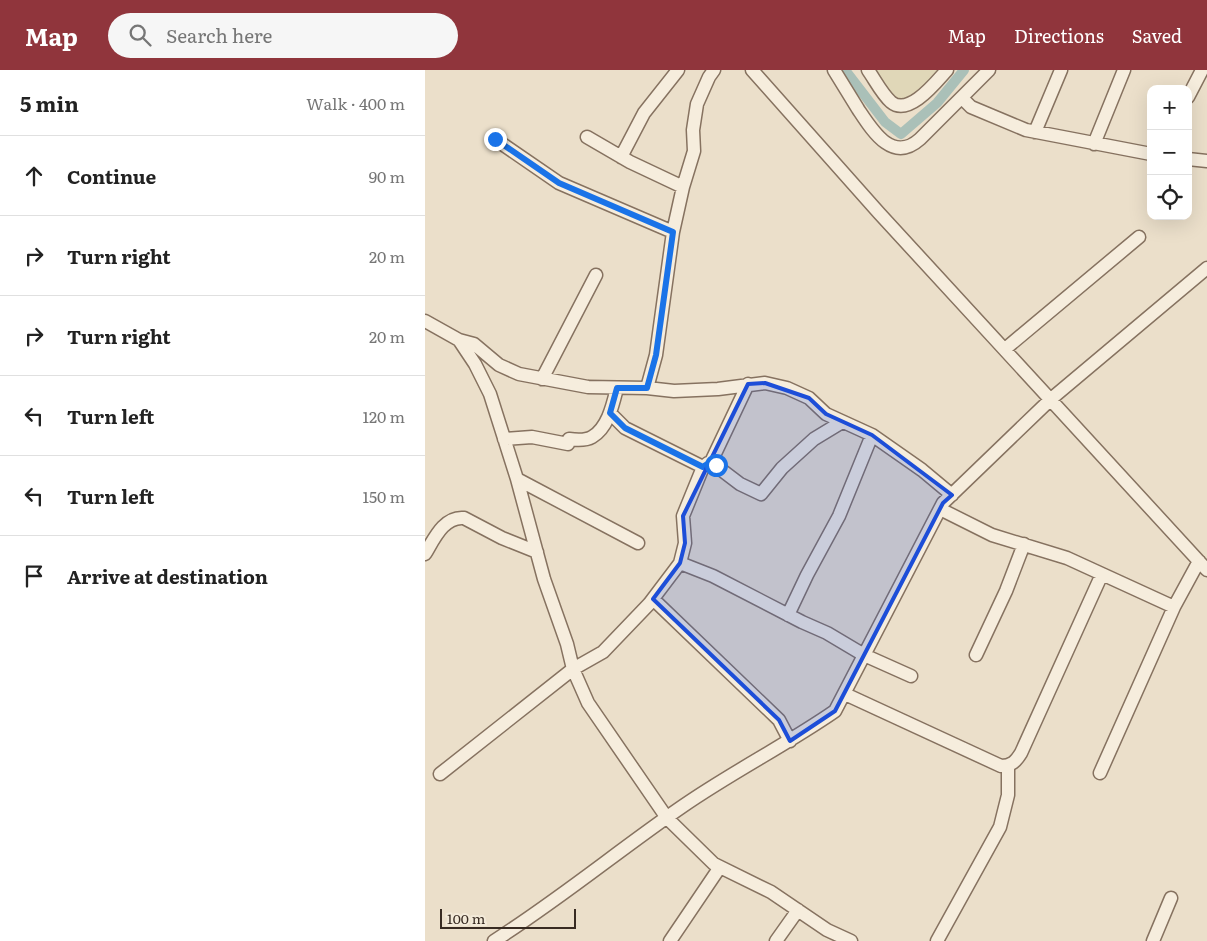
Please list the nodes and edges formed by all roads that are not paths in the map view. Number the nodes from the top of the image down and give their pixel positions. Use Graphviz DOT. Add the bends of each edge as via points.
graph roads {
  1 [pos="678,70"];
  2 [pos="714,70"];
  3 [pos="752,70"];
  4 [pos="834,70"];
  5 [pos="868,70"];
  6 [pos="947,70"];
  7 [pos="989,70"];
  8 [pos="1061,70"];
  9 [pos="1124,70"];
  10 [pos="1202,70"];
  11 [pos="1192,89"];
  12 [pos="966,103"];
  13 [pos="1035,132"];
  14 [pos="587,137"];
  15 [pos="495,139"];
  16 [pos="1095,144"];
  17 [pos="1147,153"];
  18 [pos="621,157"];
  19 [pos="1192,159"];
  20 [pos="1207,161"];
  21 [pos="683,187"];
  22 [pos="673,232"];
  23 [pos="1139,237"];
  24 [pos="1207,268"];
  25 [pos="596,275"];
  26 [pos="425,321"];
  27 [pos="459,340"];
  28 [pos="1005,349"];
  29 [pos="542,379"];
  30 [pos="747,384"];
  31 [pos="617,388"];
  32 [pos="647,388"];
  33 [pos="1051,399"];
  34 [pos="610,413"];
  35 [pos="842,422"];
  36 [pos="872,435"];
  37 [pos="504,439"];
  38 [pos="707,465"];
  39 [pos="517,479"];
  40 [pos="952,495"];
  41 [pos="940,509"];
  42 [pos="638,543"];
  43 [pos="1025,544"];
  44 [pos="537,552"];
  45 [pos="425,554"];
  46 [pos="680,564"];
  47 [pos="1203,565"];
  48 [pos="1102,574"];
  49 [pos="653,598"];
  50 [pos="1174,606"];
  51 [pos="788,615"];
  52 [pos="976,654"];
  53 [pos="864,656"];
  54 [pos="573,669"];
  55 [pos="911,676"];
  56 [pos="845,694"];
  57 [pos="790,741"];
  58 [pos="1008,766"];
  59 [pos="1100,773"];
  60 [pos="441,774"];
  61 [pos="667,818"];
  62 [pos="720,867"];
  63 [pos="1171,898"];
  64 [pos="798,910"];
  65 [pos="494,941"];
  66 [pos="670,941"];
  67 [pos="776,941"];
  68 [pos="851,941"];
  69 [pos="937,941"];
  70 [pos="1153,941"];
  1 -- 18 [label="street" via="644,113"];
  2 -- 21 [label="street" via="697,104 693,151"];
  3 -- 28 [label="street"];
  4 -- 12 [label="street" via="870,127 879,138 895,147 903,148 915,143"];
  5 -- 6 [label="street" via="890,101 900,106 908,106 915,101"];
  7 -- 12 [label="street"];
  8 -- 13 [label="street"];
  9 -- 16 [label="street"];
  10 -- 11 [label="street"];
  12 -- 13 [label="street"];
  13 -- 16 [label="street"];
  14 -- 18 [label="street"];
  15 -- 22 [label="street" via="559,183"];
  16 -- 17 [label="street"];
  18 -- 21 [label="street"];
  19 -- 20 [label="street"];
  21 -- 22 [label="street"];
  22 -- 32 [label="street" via="656,355"];
  23 -- 28 [label="street"];
  24 -- 33 [label="street"];
  25 -- 29 [label="street"];
  26 -- 27 [label="street"];
  27 -- 29 [label="street" via="475,344 499,365"];
  27 -- 37 [label="street" via="490,394"];
  28 -- 33 [label="street"];
  29 -- 31 [label="street"];
  30 -- 32 [label="street" via="718,389"];
  30 -- 35 [label="street" via="765,383 787,388 809,398 826,414"];
  30 -- 38 [label="street"];
  31 -- 32 [label="street"];
  31 -- 34 [label="street"];
  33 -- 40 [label="street"];
  33 -- 47 [label="street"];
  34 -- 37 [label="street" via="592,437 582,440"];
  34 -- 38 [label="street" via="625,428"];
  35 -- 36 [label="street"];
  35 -- 38 [label="street" via="814,439 761,494"];
  36 -- 40 [label="street"];
  36 -- 51 [label="street" via="839,516"];
  37 -- 39 [label="street"];
  38 -- 46 [label="street" via="683,516 685,543"];
  39 -- 42 [label="street"];
  39 -- 44 [label="street"];
  40 -- 41 [label="street"];
  41 -- 43 [label="street" via="992,535"];
  41 -- 53 [label="street"];
  43 -- 48 [label="street"];
  43 -- 52 [label="street" via="1007,591"];
  44 -- 45 [label="street" via="458,518 443,526"];
  44 -- 54 [label="street"];
  46 -- 49 [label="street"];
  46 -- 51 [label="street" via="713,576"];
  47 -- 50 [label="street"];
  48 -- 50 [label="street"];
  48 -- 58 [label="street" via="1021,753"];
  49 -- 54 [label="street" via="603,652"];
  49 -- 57 [label="street" via="779,720"];
  50 -- 59 [label="street"];
  51 -- 53 [label="street" via="827,633"];
  53 -- 55 [label="street"];
  53 -- 56 [label="street"];
  54 -- 60 [label="street"];
  54 -- 61 [label="street" via="588,703"];
  56 -- 57 [label="street" via="835,711"];
  56 -- 58 [label="street" via="1001,766"];
  57 -- 61 [label="street"];
  58 -- 69 [label="street" via="1008,795 1000,827"];
  61 -- 62 [label="street"];
  61 -- 65 [label="street"];
  62 -- 64 [label="street" via="771,892"];
  62 -- 66 [label="street"];
  63 -- 70 [label="street"];
  64 -- 67 [label="street"];
  64 -- 68 [label="street" via="827,930"];
}
